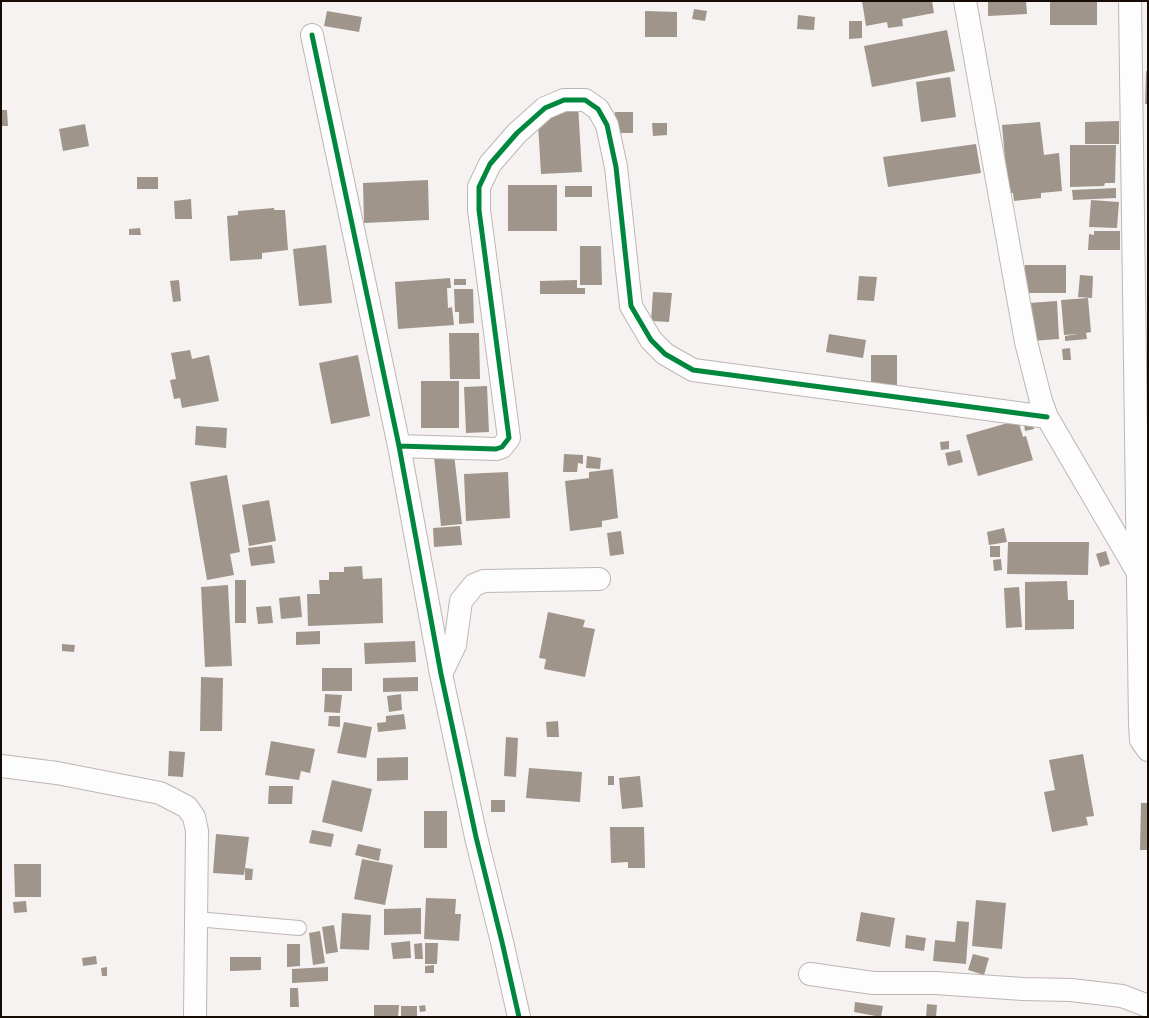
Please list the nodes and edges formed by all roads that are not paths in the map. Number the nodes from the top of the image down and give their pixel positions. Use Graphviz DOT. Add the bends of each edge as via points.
graph roads {
  1 [pos="965,1"];
  2 [pos="1130,1"];
  3 [pos="312,35"];
  4 [pos="1047,417"];
  5 [pos="399,446"];
  6 [pos="1138,572"];
  7 [pos="599,579"];
  8 [pos="441,674"];
  9 [pos="1148,750"];
  10 [pos="1,766"];
  11 [pos="196,919"];
  12 [pos="299,928"];
  13 [pos="810,974"];
  14 [pos="1148,1006"];
  15 [pos="195,1017"];
  16 [pos="518,1017"];
  1 -- 4 [label="street" via="1026,342"];
  2 -- 6 [label="street"];
  3 -- 5 [label="street"];
  4 -- 5 [label="street" via="693,370 665,354 651,340 631,306 616,167 607,125 598,109 585,100 564,100 545,108 517,132 490,164 479,186 479,210 509,438 502,447 496,449"];
  4 -- 6 [label="street"];
  5 -- 8 [label="street"];
  6 -- 9 [label="street" via="1140,723 1141,740"];
  7 -- 8 [label="street" via="484,581 474,586 462,602 455,645"];
  8 -- 16 [label="street"];
  10 -- 11 [label="street" via="57,773 160,793 187,807 194,817 197,831"];
  11 -- 12 [label="lane"];
  11 -- 15 [label="street"];
  13 -- 14 [label="street" via="873,982 1071,990 1122,996"];
}
